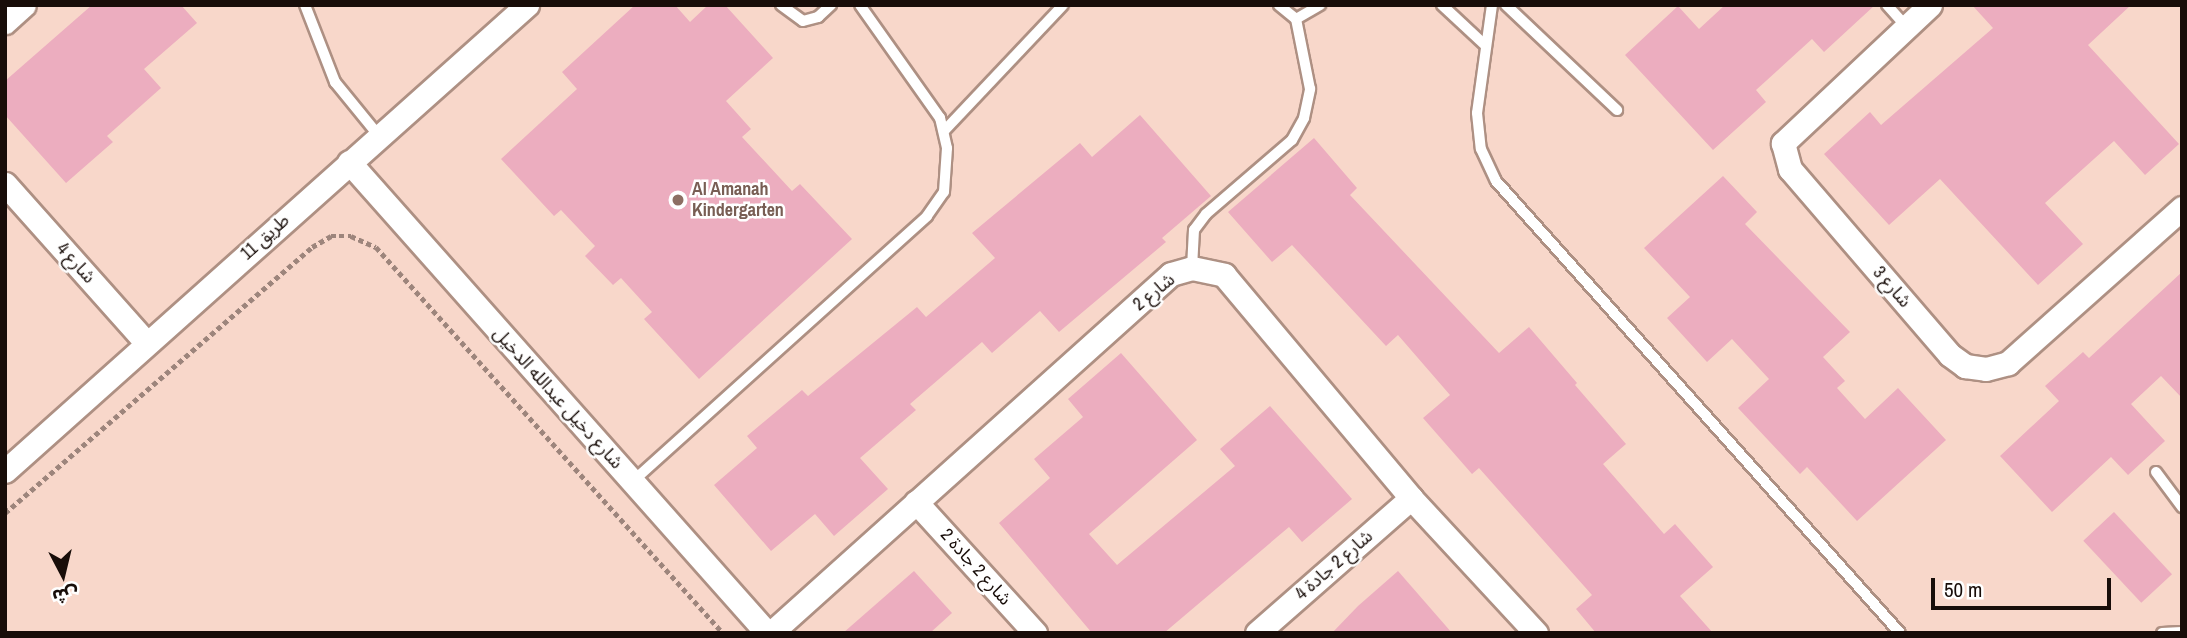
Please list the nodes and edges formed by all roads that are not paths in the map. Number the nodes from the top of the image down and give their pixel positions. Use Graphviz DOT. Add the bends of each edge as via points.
graph roads {
  1 [pos="24,5"];
  2 [pos="306,5"];
  3 [pos="527,5"];
  4 [pos="781,5"];
  5 [pos="831,5"];
  6 [pos="860,5"];
  7 [pos="1063,5"];
  8 [pos="1279,5"];
  9 [pos="1320,5"];
  10 [pos="1441,5"];
  11 [pos="1492,5"];
  12 [pos="1506,5"];
  13 [pos="1886,5"];
  14 [pos="1930,5"];
  15 [pos="1296,19"];
  16 [pos="5,22"];
  17 [pos="1906,27"];
  18 [pos="1486,46"];
  19 [pos="1617,110"];
  20 [pos="944,131"];
  21 [pos="379,136"];
  22 [pos="349,162"];
  23 [pos="5,184"];
  24 [pos="2182,208"];
  25 [pos="1192,268"];
  26 [pos="146,342"];
  27 [pos="5,471"];
  28 [pos="2156,472"];
  29 [pos="632,481"];
  30 [pos="1411,498"];
  31 [pos="916,502"];
  32 [pos="2182,507"];
  33 [pos="2182,632"];
  34 [pos="769,633"];
  35 [pos="1035,633"];
  36 [pos="1257,633"];
  37 [pos="1536,633"];
  38 [pos="1900,633"];
  39 [pos="2162,633"];
  1 -- 16 [label="street"];
  2 -- 21 [label="lane" via="335,82"];
  3 -- 21 [label="street, طريق 11"];
  4 -- 5 [label="lane" via="803,21 818,17"];
  6 -- 20 [label="lane" via="930,102"];
  7 -- 20 [label="lane"];
  8 -- 15 [label="lane"];
  9 -- 15 [label="lane"];
  10 -- 18 [label="lane"];
  11 -- 18 [label="lane"];
  12 -- 19 [label="lane"];
  13 -- 17 [label="lane"];
  14 -- 17 [label="street, شارع 3"];
  15 -- 25 [label="lane" via="1310,89 1304,118 1292,140 1206,214 1194,230"];
  17 -- 24 [label="street, شارع 3" via="1789,135 1783,143 1785,158 1950,355 1965,366 1986,369 2008,363"];
  18 -- 38 [label="lane" via="1477,131 1496,181"];
  20 -- 29 [label="lane" via="948,174 944,192 927,216"];
  21 -- 22 [label="street, طريق 11"];
  22 -- 26 [label="street, طريق 11"];
  22 -- 29 [label="street, شارع دخيل عبدالله الدخيل"];
  23 -- 26 [label="street, شارع 4"];
  25 -- 30 [label="street, شارع 2" via="1224,275"];
  25 -- 31 [label="street, شارع 2" via="1171,274"];
  26 -- 27 [label="street, طريق 11"];
  28 -- 32 [label="lane"];
  29 -- 34 [label="street, شارع دخيل عبدالله الدخيل"];
  30 -- 36 [label="street, شارع 2 جادة 4"];
  30 -- 37 [label="street, شارع 2"];
  31 -- 34 [label="street, شارع 2"];
  31 -- 35 [label="street, شارع 2 جادة 2"];
  33 -- 39 [label="lane"];
}
